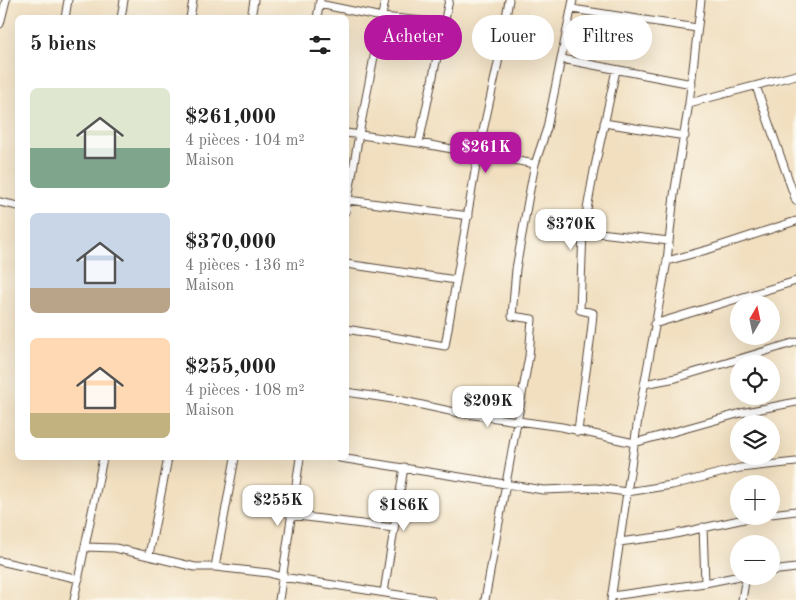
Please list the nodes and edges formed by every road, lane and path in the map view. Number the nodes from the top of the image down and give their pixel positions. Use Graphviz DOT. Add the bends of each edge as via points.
graph roads {
  1 [pos="6,0"];
  2 [pos="68,0"];
  3 [pos="124,0"];
  4 [pos="193,0"];
  5 [pos="254,0"];
  6 [pos="385,0"];
  7 [pos="449,0"];
  8 [pos="509,0"];
  9 [pos="573,0"];
  10 [pos="701,0"];
  11 [pos="319,2"];
  12 [pos="572,9"];
  13 [pos="65,15"];
  14 [pos="122,15"];
  15 [pos="190,15"];
  16 [pos="252,15"];
  17 [pos="317,15"];
  18 [pos="374,15"];
  19 [pos="382,15"];
  20 [pos="446,15"];
  21 [pos="0,24"];
  22 [pos="697,28"];
  23 [pos="562,59"];
  24 [pos="374,60"];
  25 [pos="436,60"];
  26 [pos="616,70"];
  27 [pos="796,75"];
  28 [pos="692,84"];
  29 [pos="756,86"];
  30 [pos="689,102"];
  31 [pos="604,123"];
  32 [pos="349,133"];
  33 [pos="359,134"];
  34 [pos="684,136"];
  35 [pos="419,143"];
  36 [pos="478,154"];
  37 [pos="535,164"];
  38 [pos="349,194"];
  39 [pos="349,200"];
  40 [pos="796,201"];
  41 [pos="0,202"];
  42 [pos="15,205"];
  43 [pos="468,216"];
  44 [pos="796,221"];
  45 [pos="583,231"];
  46 [pos="669,240"];
  47 [pos="667,261"];
  48 [pos="349,264"];
  49 [pos="456,280"];
  50 [pos="796,281"];
  51 [pos="654,324"];
  52 [pos="349,330"];
  53 [pos="796,342"];
  54 [pos="644,384"];
  55 [pos="349,392"];
  56 [pos="796,402"];
  57 [pos="518,421"];
  58 [pos="578,432"];
  59 [pos="634,443"];
  60 [pos="349,459"];
  61 [pos="103,460"];
  62 [pos="168,460"];
  63 [pos="235,460"];
  64 [pos="300,460"];
  65 [pos="796,462"];
  66 [pos="404,467"];
  67 [pos="505,484"];
  68 [pos="627,492"];
  69 [pos="796,511"];
  70 [pos="780,513"];
  71 [pos="290,515"];
  72 [pos="730,522"];
  73 [pos="703,527"];
  74 [pos="394,528"];
  75 [pos="619,542"];
  76 [pos="85,547"];
  77 [pos="149,555"];
  78 [pos="0,561"];
  79 [pos="215,567"];
  80 [pos="796,568"];
  81 [pos="780,570"];
  82 [pos="282,577"];
  83 [pos="730,578"];
  84 [pos="79,579"];
  85 [pos="705,583"];
  86 [pos="744,585"];
  87 [pos="384,592"];
  88 [pos="612,598"];
  89 [pos="74,600"];
  90 [pos="279,600"];
  91 [pos="431,600"];
  92 [pos="484,600"];
  93 [pos="742,600"];
  1 -- 21 [label="street"];
  2 -- 13 [label="street"];
  3 -- 14 [label="street"];
  4 -- 15 [label="street"];
  5 -- 16 [label="street"];
  6 -- 19 [label="street"];
  7 -- 20 [label="street"];
  8 -- 36 [label="street"];
  9 -- 12 [label="street"];
  10 -- 22 [label="street"];
  11 -- 17 [label="street"];
  11 -- 18 [label="street"];
  12 -- 22 [label="street"];
  12 -- 23 [label="street"];
  22 -- 28 [label="street"];
  23 -- 26 [label="street"];
  23 -- 37 [label="street" via="547,128"];
  24 -- 33 [label="street"];
  25 -- 35 [label="street"];
  26 -- 28 [label="street"];
  26 -- 31 [label="street"];
  27 -- 29 [label="street"];
  28 -- 30 [label="street"];
  29 -- 30 [label="street"];
  29 -- 40 [label="street"];
  30 -- 34 [label="street"];
  31 -- 34 [label="street"];
  31 -- 45 [label="street"];
  32 -- 33 [label="street"];
  33 -- 35 [label="street"];
  33 -- 38 [label="street"];
  34 -- 46 [label="street"];
  35 -- 36 [label="street"];
  36 -- 37 [label="street"];
  36 -- 43 [label="street"];
  37 -- 57 [label="street" via="516,269 512,316 532,319"];
  39 -- 43 [label="street"];
  41 -- 42 [label="street"];
  43 -- 49 [label="street"];
  44 -- 47 [label="street"];
  45 -- 46 [label="street"];
  45 -- 58 [label="street" via="580,310 594,313"];
  46 -- 47 [label="street"];
  47 -- 51 [label="street"];
  48 -- 49 [label="street"];
  49 -- 52 [label="street" via="445,346"];
  50 -- 51 [label="street"];
  51 -- 54 [label="street"];
  53 -- 54 [label="street" via="676,378"];
  54 -- 59 [label="street"];
  55 -- 57 [label="street"];
  56 -- 59 [label="street" via="741,412"];
  57 -- 58 [label="street"];
  57 -- 67 [label="street"];
  58 -- 59 [label="street"];
  59 -- 68 [label="street"];
  60 -- 66 [label="street"];
  61 -- 76 [label="street"];
  62 -- 77 [label="street"];
  63 -- 79 [label="street"];
  64 -- 71 [label="street"];
  65 -- 68 [label="street" via="740,468 672,485"];
  66 -- 67 [label="street"];
  66 -- 74 [label="street"];
  67 -- 68 [label="street" via="543,490 596,488"];
  67 -- 92 [label="street"];
  68 -- 75 [label="street"];
  69 -- 70 [label="street"];
  71 -- 74 [label="street"];
  71 -- 82 [label="street"];
  72 -- 73 [label="street"];
  73 -- 75 [label="street"];
  73 -- 85 [label="street"];
  74 -- 87 [label="street"];
  75 -- 88 [label="street"];
  76 -- 77 [label="street" via="116,548"];
  76 -- 84 [label="street"];
  77 -- 79 [label="street" via="195,567"];
  78 -- 84 [label="street"];
  79 -- 82 [label="street"];
  80 -- 81 [label="street"];
  82 -- 87 [label="street"];
  82 -- 90 [label="street"];
  83 -- 85 [label="street"];
  84 -- 89 [label="street"];
  85 -- 88 [label="street"];
  86 -- 93 [label="street"];
  87 -- 91 [label="street"];
}
